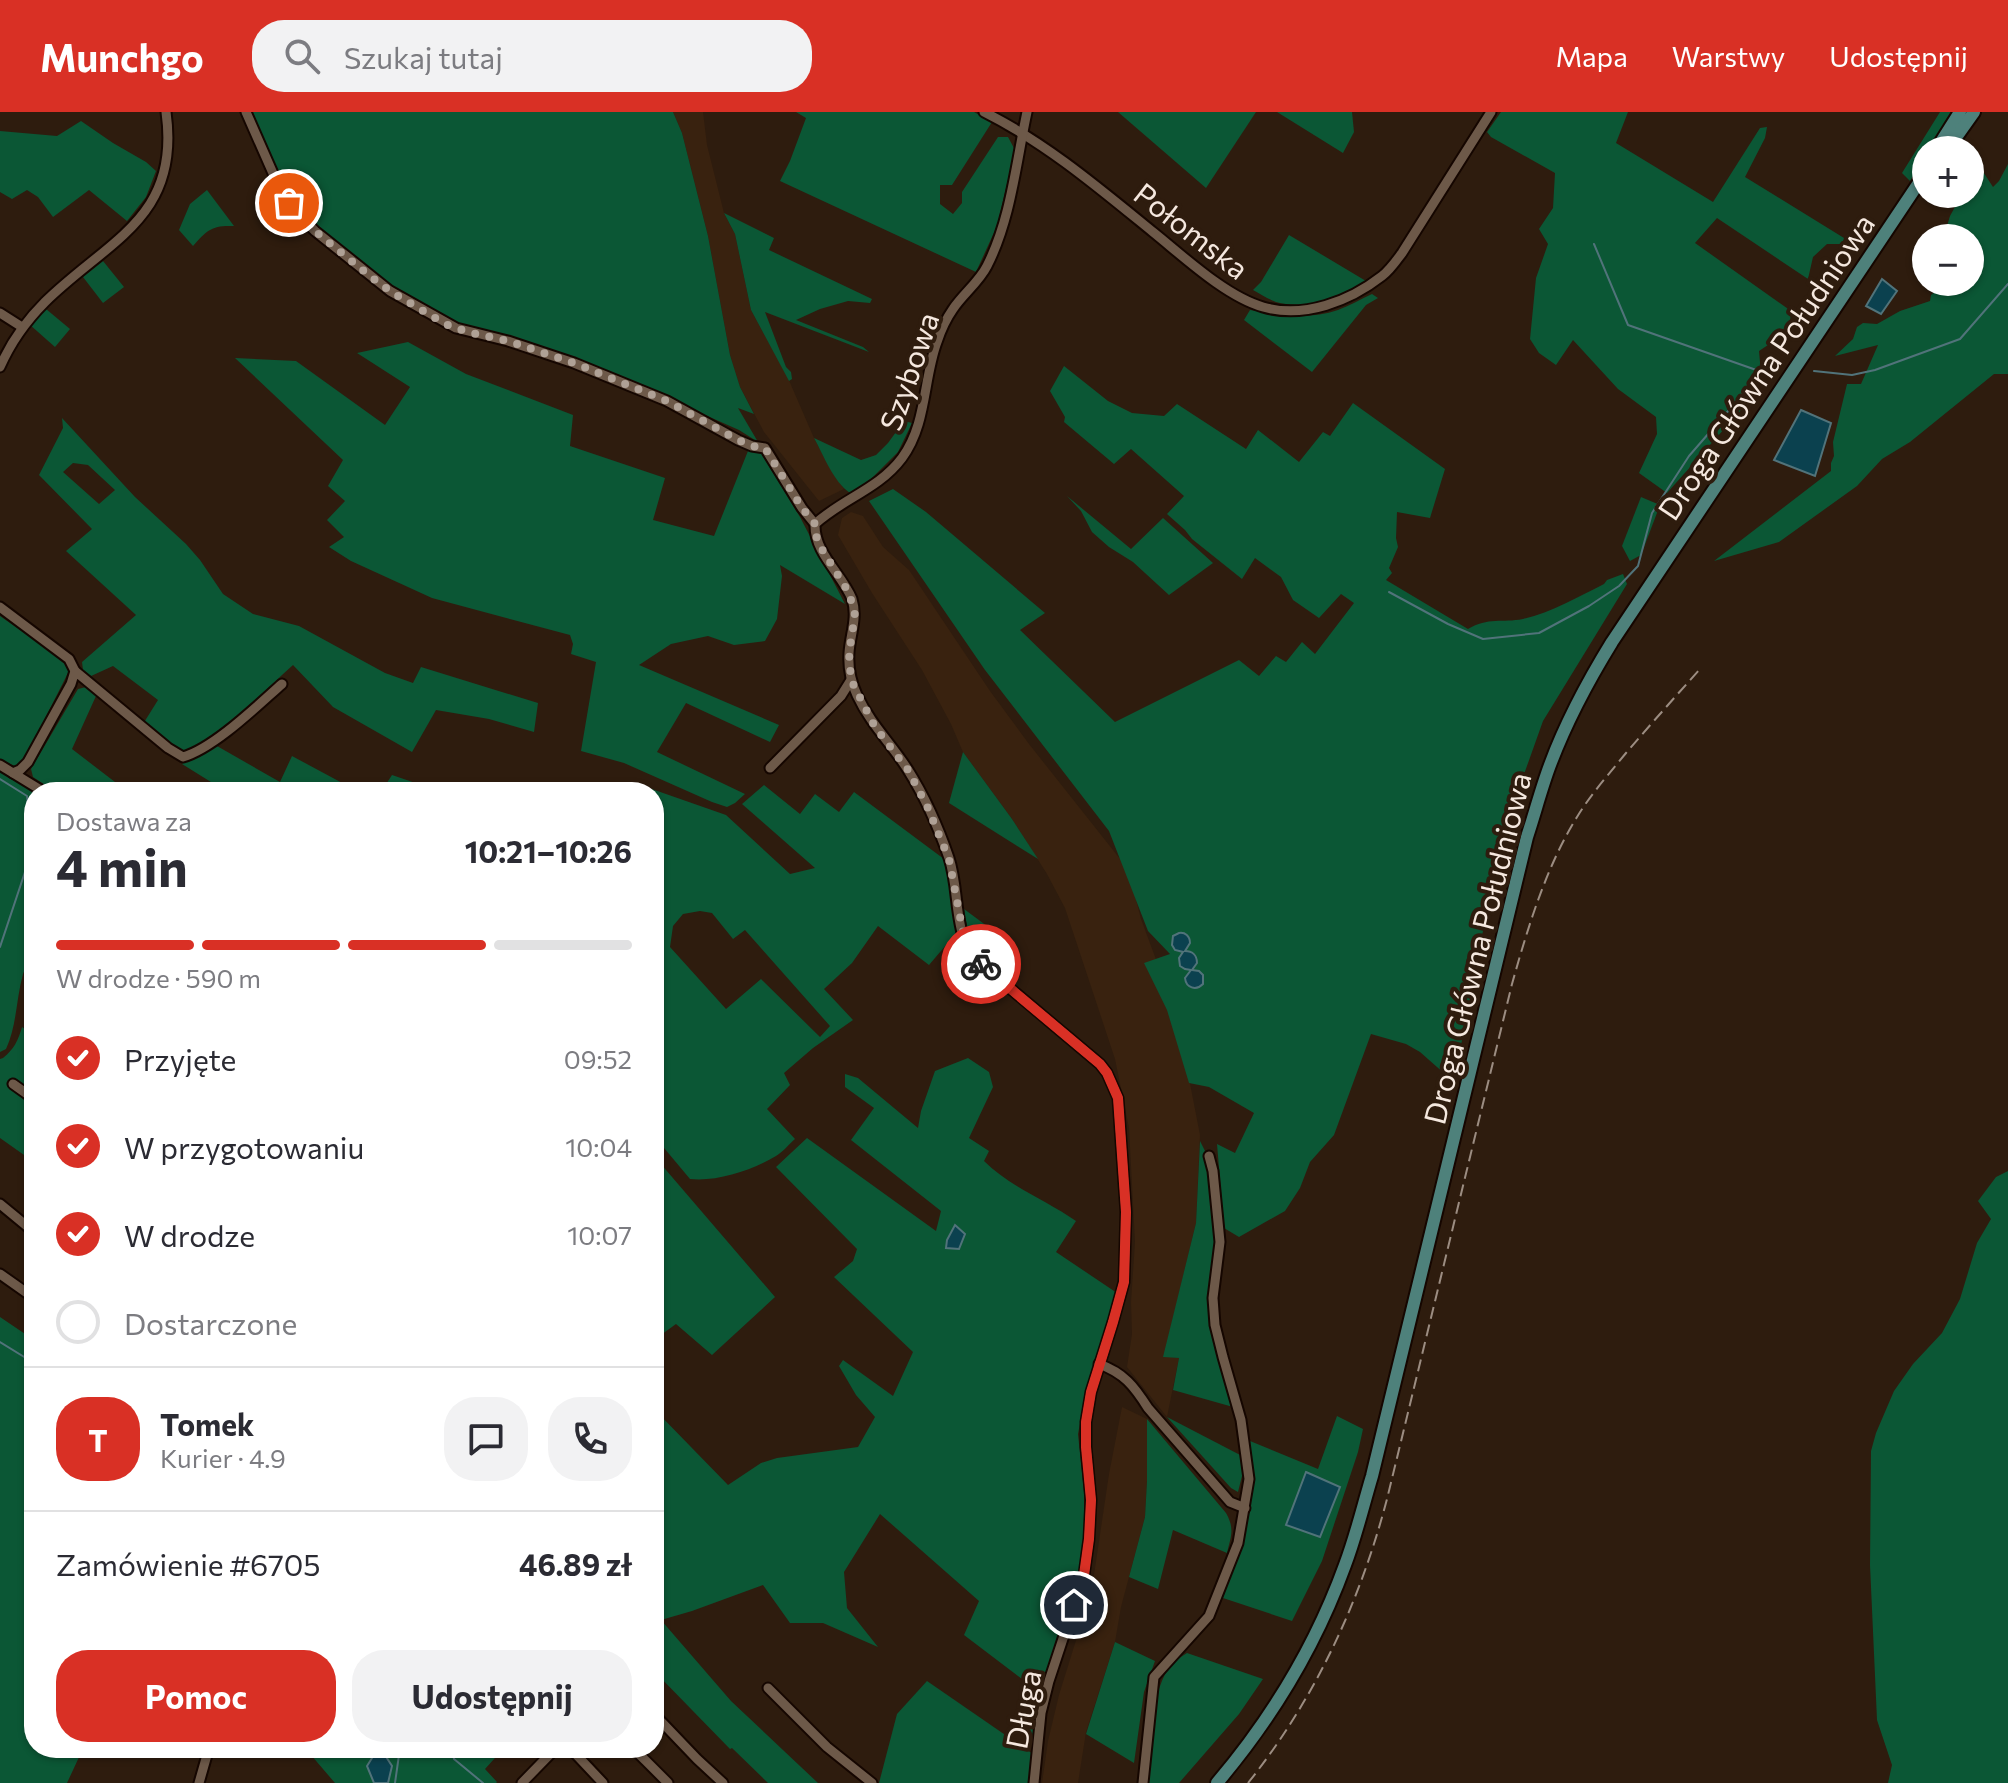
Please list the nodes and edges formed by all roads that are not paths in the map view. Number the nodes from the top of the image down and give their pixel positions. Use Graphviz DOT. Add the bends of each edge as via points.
graph roads {
  1 [pos="166,112"];
  2 [pos="246,112"];
  3 [pos="984,112"];
  4 [pos="1027,112"];
  5 [pos="1491,112"];
  6 [pos="1960,112"];
  7 [pos="1974,112"];
  8 [pos="1022,133"];
  9 [pos="1945,136"];
  10 [pos="1957,136"];
  11 [pos="1912,195"];
  12 [pos="0,313"];
  13 [pos="22,327"];
  14 [pos="0,367"];
  15 [pos="815,524"];
  16 [pos="0,607"];
  17 [pos="75,671"];
  18 [pos="851,680"];
  19 [pos="282,684"];
  20 [pos="0,765"];
  21 [pos="770,768"];
  22 [pos="13,773"];
  23 [pos="28,782"];
  24 [pos="13,1084"];
  25 [pos="24,1092"];
  26 [pos="1209,1156"];
  27 [pos="0,1204"];
  28 [pos="24,1224"];
  29 [pos="0,1274"];
  30 [pos="24,1291"];
  31 [pos="1099,1364"];
  32 [pos="1245,1508"];
  33 [pos="768,1688"];
  34 [pos="664,1724"];
  35 [pos="206,1758"];
  36 [pos="546,1758"];
  37 [pos="579,1758"];
  38 [pos="643,1758"];
  39 [pos="199,1783"];
  40 [pos="522,1783"];
  41 [pos="603,1783"];
  42 [pos="668,1783"];
  43 [pos="723,1783"];
  44 [pos="872,1783"];
  45 [pos="1034,1783"];
  46 [pos="1143,1783"];
  47 [pos="1217,1783"];
  1 -- 13 [label="street" via="164,173 150,206"];
  2 -- 15 [label="street" via="279,187 296,212 371,277 451,326 574,363 765,448"];
  3 -- 8 [label="street, Połomska"];
  4 -- 8 [label="street, Szybowa"];
  5 -- 8 [label="street, Połomska" via="1385,274 1333,304 1296,311 1246,302"];
  6 -- 9 [label="main road"];
  7 -- 10 [label="main road"];
  8 -- 15 [label="street, Szybowa" via="1002,230 986,269 943,327 913,439 883,479"];
  11 -- 47 [label="main road, Droga Główna Południowa" via="1612,642 1567,724 1527,837 1372,1476 1346,1563 1294,1675"];
  12 -- 13 [label="street"];
  13 -- 14 [label="street"];
  15 -- 18 [label="street" via="820,546 854,607"];
  16 -- 17 [label="street" via="69,659"];
  17 -- 19 [label="street" via="183,757 202,749"];
  17 -- 22 [label="street" via="28,762"];
  18 -- 21 [label="street"];
  18 -- 31 [label="street" via="927,806 949,859 965,943 974,958 1100,1064 1118,1098 1126,1212 1124,1282"];
  20 -- 22 [label="street"];
  22 -- 23 [label="street"];
  24 -- 25 [label="street"];
  26 -- 32 [label="street" via="1220,1242 1215,1325 1241,1420 1249,1479"];
  27 -- 28 [label="street"];
  29 -- 30 [label="street"];
  31 -- 32 [label="street" via="1125,1377 1230,1502"];
  31 -- 45 [label="street, Długa" via="1086,1422 1091,1500 1086,1563 1041,1713"];
  32 -- 46 [label="street" via="1238,1543 1209,1616 1154,1677"];
  33 -- 44 [label="street"];
  34 -- 43 [label="street"];
  35 -- 39 [label="street"];
  36 -- 40 [label="street"];
  37 -- 41 [label="street"];
  38 -- 42 [label="street"];
}
